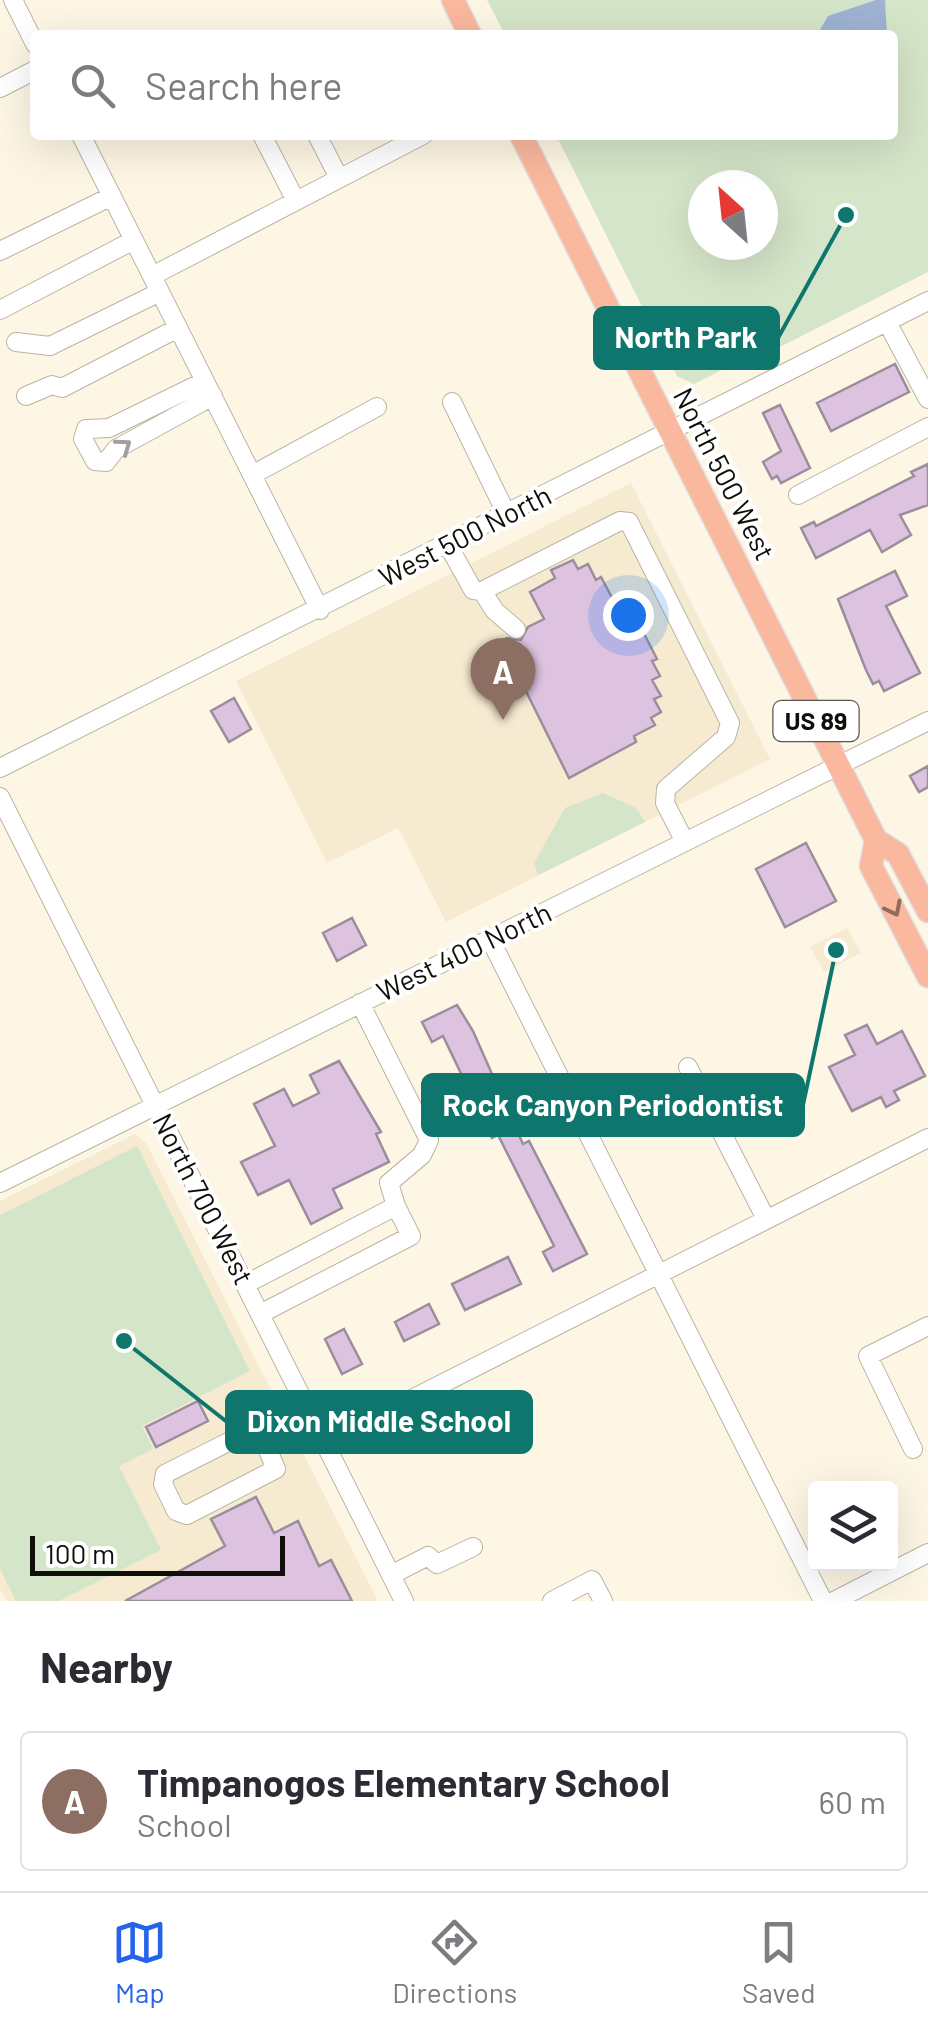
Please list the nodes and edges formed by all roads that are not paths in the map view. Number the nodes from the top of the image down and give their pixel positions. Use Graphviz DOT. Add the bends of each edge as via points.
graph roads {
  1 [pos="12,0"];
  2 [pos="453,0"];
  3 [pos="460,30"];
  4 [pos="30,34"];
  5 [pos="30,73"];
  6 [pos="0,88"];
  7 [pos="84,140"];
  8 [pos="265,140"];
  9 [pos="320,140"];
  10 [pos="383,140"];
  11 [pos="413,140"];
  12 [pos="523,140"];
  13 [pos="390,152"];
  14 [pos="339,178"];
  15 [pos="112,196"];
  16 [pos="296,201"];
  17 [pos="134,240"];
  18 [pos="0,251"];
  19 [pos="156,284"];
  20 [pos="928,301"];
  21 [pos="0,310"];
  22 [pos="887,322"];
  23 [pos="178,328"];
  24 [pos="16,342"];
  25 [pos="209,388"];
  26 [pos="26,396"];
  27 [pos="928,399"];
  28 [pos="452,402"];
  29 [pos="377,407"];
  30 [pos="928,427"];
  31 [pos="669,432"];
  32 [pos="252,475"];
  33 [pos="798,495"];
  34 [pos="508,515"];
  35 [pos="448,545"];
  36 [pos="477,590"];
  37 [pos="320,610"];
  38 [pos="516,629"];
  39 [pos="928,721"];
  40 [pos="838,766"];
  41 [pos="0,768"];
  42 [pos="0,797"];
  43 [pos="876,840"];
  44 [pos="685,842"];
  45 [pos="928,911"];
  46 [pos="490,938"];
  47 [pos="928,976"];
  48 [pos="360,1004"];
  49 [pos="688,1066"];
  50 [pos="156,1106"];
  51 [pos="928,1138"];
  52 [pos="0,1183"];
  53 [pos="396,1206"];
  54 [pos="766,1219"];
  55 [pos="658,1273"];
  56 [pos="246,1284"];
  57 [pos="260,1314"];
  58 [pos="928,1326"];
  59 [pos="305,1403"];
  60 [pos="258,1427"];
  61 [pos="325,1443"];
  62 [pos="913,1449"];
  63 [pos="473,1547"];
  64 [pos="928,1553"];
  65 [pos="391,1574"];
  66 [pos="404,1601"];
  67 [pos="552,1601"];
  68 [pos="603,1601"];
  69 [pos="823,1601"];
  70 [pos="834,1601"];
  1 -- 4 [label="street"];
  2 -- 3 [label="main road"];
  5 -- 6 [label="street"];
  7 -- 15 [label="street"];
  8 -- 16 [label="street"];
  9 -- 14 [label="street"];
  10 -- 13 [label="street"];
  11 -- 13 [label="street"];
  12 -- 31 [label="main road, North 500 West / US 89"];
  13 -- 14 [label="street"];
  14 -- 16 [label="street"];
  15 -- 17 [label="street"];
  15 -- 18 [label="street"];
  16 -- 19 [label="street"];
  17 -- 19 [label="street"];
  17 -- 21 [label="street"];
  19 -- 23 [label="street"];
  19 -- 24 [label="street" via="50,346"];
  20 -- 22 [label="street, West 500 North"];
  22 -- 27 [label="street"];
  22 -- 31 [label="street, West 500 North"];
  23 -- 25 [label="street"];
  23 -- 26 [label="street" via="62,388 52,385"];
  25 -- 25 [label="street, one-way" via="109,428 86,429 82,439 94,461 106,462"];
  25 -- 32 [label="street"];
  28 -- 34 [label="street"];
  29 -- 32 [label="street"];
  30 -- 33 [label="street"];
  31 -- 34 [label="street, West 500 North"];
  31 -- 40 [label="main road, North 500 West / US 89"];
  32 -- 37 [label="street"];
  34 -- 35 [label="street, West 500 North"];
  35 -- 36 [label="street"];
  35 -- 37 [label="street, West 500 North"];
  36 -- 38 [label="street"];
  36 -- 44 [label="street" via="630,522 730,723 726,737 672,782 665,803"];
  37 -- 41 [label="street, West 500 North"];
  39 -- 40 [label="street, West 400 North"];
  40 -- 43 [label="main road, North 500 West / US 89"];
  40 -- 44 [label="street, West 400 North"];
  42 -- 50 [label="street, North 700 West"];
  43 -- 45 [label="main road, North 500 West / US 89" via="898,854"];
  43 -- 47 [label="main road, North 500 West / US 89, one-way" via="872,866"];
  44 -- 46 [label="street, West 400 North"];
  46 -- 48 [label="street, West 400 North"];
  46 -- 55 [label="street"];
  48 -- 50 [label="street, West 400 North"];
  48 -- 53 [label="street" via="429,1140 422,1155 389,1183"];
  49 -- 54 [label="street"];
  50 -- 52 [label="street, West 400 North"];
  50 -- 56 [label="street, North 700 West"];
  51 -- 54 [label="street"];
  53 -- 56 [label="street"];
  53 -- 57 [label="street" via="411,1236"];
  54 -- 55 [label="street"];
  55 -- 61 [label="street"];
  55 -- 69 [label="street"];
  56 -- 57 [label="street, North 700 West"];
  57 -- 59 [label="street, North 700 West"];
  58 -- 62 [label="street" via="868,1356"];
  59 -- 60 [label="street"];
  59 -- 61 [label="street, North 700 West"];
  60 -- 60 [label="street" via="165,1474 176,1511 187,1515 276,1469"];
  61 -- 65 [label="street, North 700 West"];
  63 -- 65 [label="street" via="437,1564 428,1556"];
  64 -- 70 [label="street"];
  65 -- 66 [label="street, North 700 West"];
  67 -- 68 [label="street" via="592,1580"];
}
